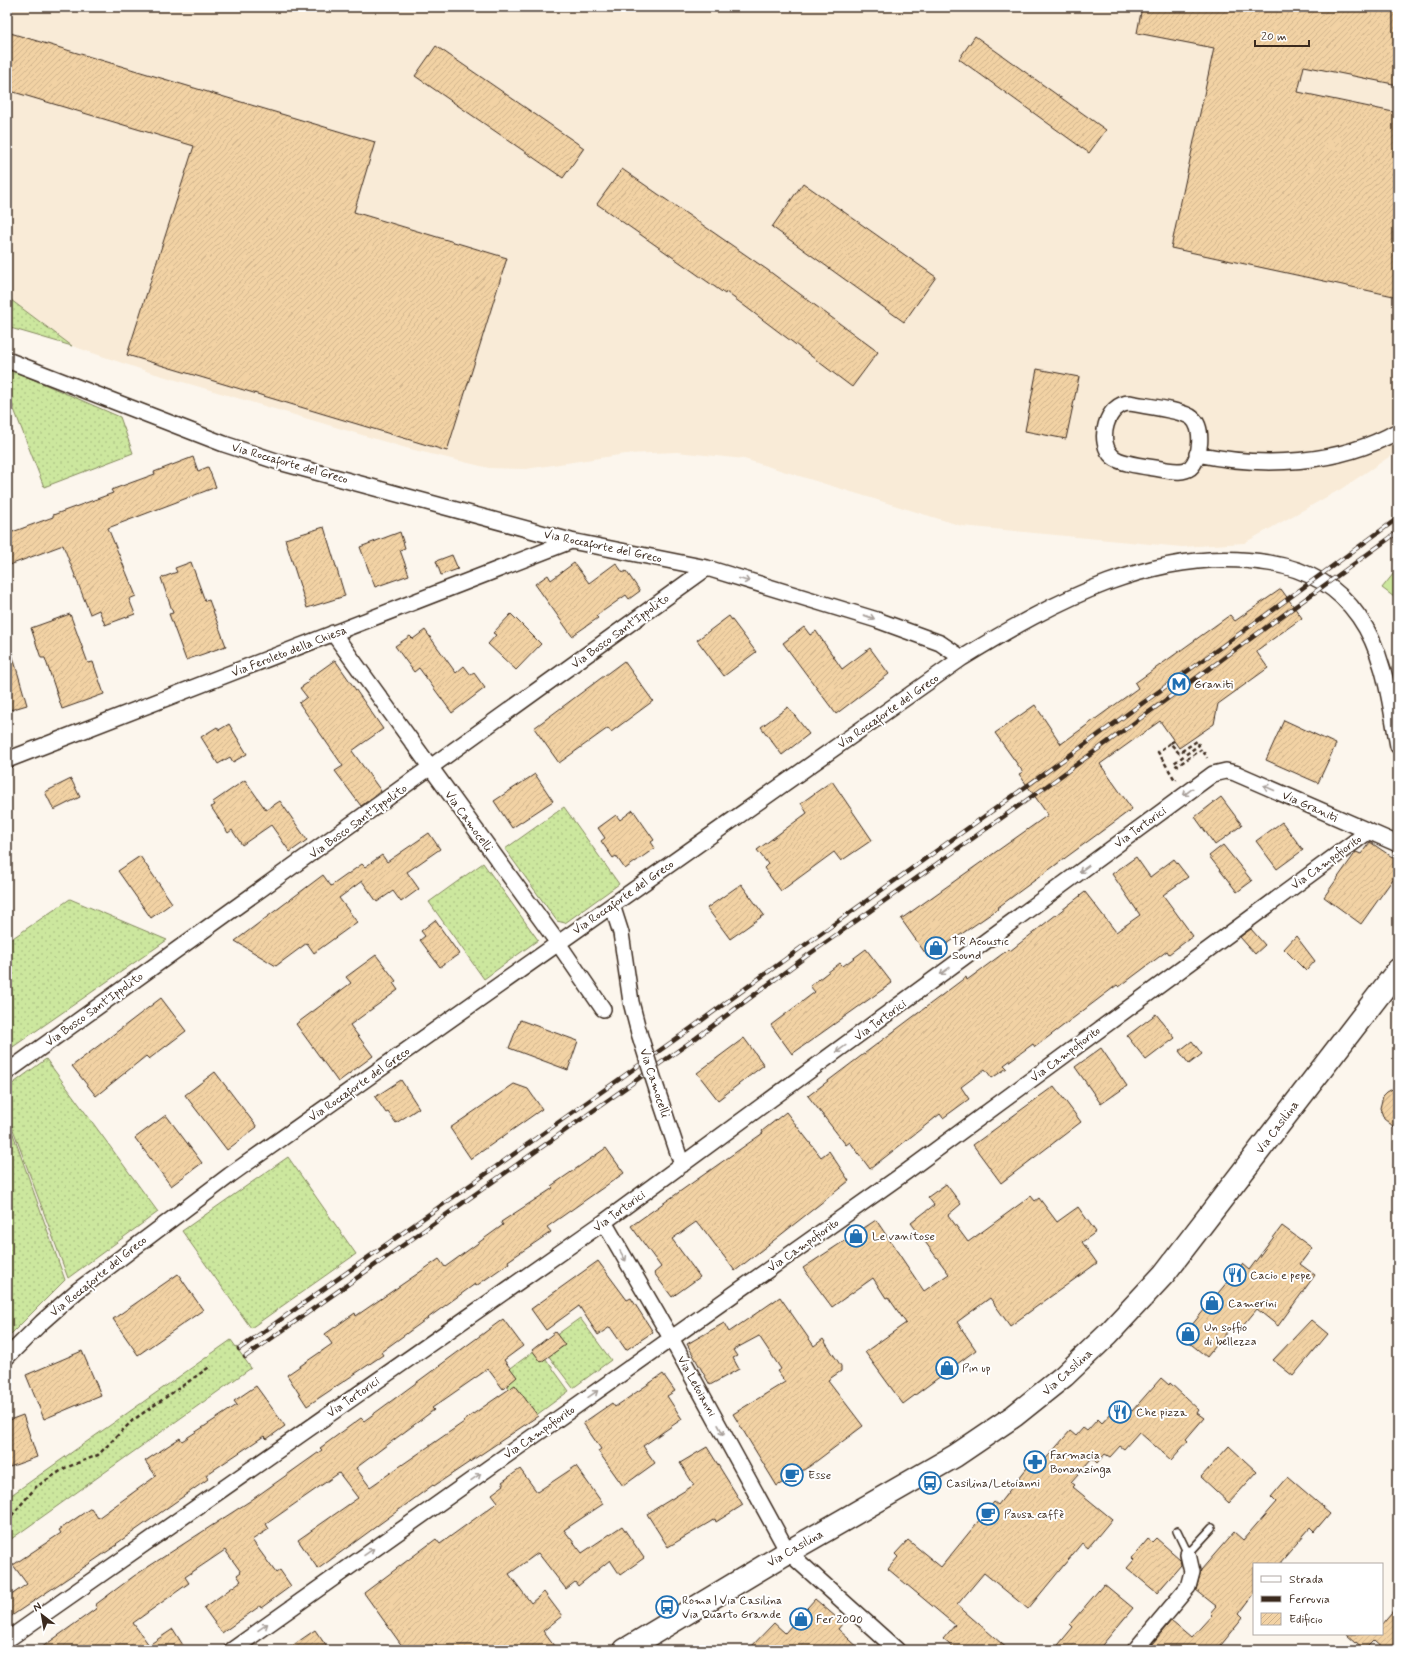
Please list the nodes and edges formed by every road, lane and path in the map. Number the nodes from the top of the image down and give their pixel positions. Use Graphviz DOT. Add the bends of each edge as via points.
graph roads {
  1 [pos="7,360"];
  2 [pos="1398,431"];
  3 [pos="1197,454"];
  4 [pos="571,541"];
  5 [pos="707,568"];
  6 [pos="334,633"];
  7 [pos="962,658"];
  8 [pos="1174,741"];
  9 [pos="1170,743"];
  10 [pos="1398,746"];
  11 [pos="7,760"];
  12 [pos="431,768"];
  13 [pos="1221,771"];
  14 [pos="1206,778"];
  15 [pos="1175,780"];
  16 [pos="1369,832"];
  17 [pos="1398,844"];
  18 [pos="612,905"];
  19 [pos="558,943"];
  20 [pos="1395,981"];
  21 [pos="603,1009"];
  22 [pos="7,1072"];
  23 [pos="682,1165"];
  24 [pos="604,1222"];
  25 [pos="671,1338"];
  26 [pos="7,1357"];
  27 [pos="211,1366"];
  28 [pos="7,1522"];
  29 [pos="1212,1528"];
  30 [pos="1177,1531"];
  31 [pos="788,1552"];
  32 [pos="1188,1554"];
  33 [pos="7,1640"];
  34 [pos="633,1648"];
  35 [pos="232,1650"];
  36 [pos="897,1650"];
  37 [pos="1135,1650"];
  1 -- 4 [label="street, Via Roccaforte del Greco" via="252,454"];
  2 -- 3 [label="street" via="1358,449 1307,459 1251,461"];
  3 -- 3 [label="street" via="1201,432 1196,422 1188,415 1125,403 1116,406 1109,414 1104,441 1108,452 1117,460 1181,471 1191,467"];
  4 -- 5 [label="street, Via Roccaforte del Greco"];
  4 -- 6 [label="street, Via Feroleto della Chiesa"];
  5 -- 7 [label="street, Via Roccaforte del Greco, one-way" via="877,620 940,643"];
  5 -- 12 [label="street, Via Bosco Sant'Ippolito"];
  6 -- 11 [label="street, Via Feroleto della Chiesa"];
  6 -- 12 [label="street, Via Camocelli"];
  7 -- 10 [label="street" via="1040,612 1092,588 1134,573 1212,559 1242,559 1276,564 1299,569 1321,580 1341,596 1360,617 1382,669"];
  7 -- 18 [label="street, Via Roccaforte del Greco"];
  8 -- 9 [label="path"];
  9 -- 14 [label="path" via="1179,753 1197,741 1199,745 1174,763 1177,766 1202,749 1207,757 1197,764"];
  9 -- 15 [label="path" via="1158,752"];
  12 -- 19 [label="street, Via Camocelli"];
  12 -- 22 [label="street, Via Bosco Sant'Ippolito"];
  13 -- 14 [label="street, Via Tortorici"];
  16 -- 13 [label="street, Via Graniti, one-way" via="1235,773"];
  14 -- 23 [label="street, Via Tortorici, one-way"];
  16 -- 17 [label="street, Via Graniti"];
  16 -- 25 [label="street, Via Campofiorito" via="921,1161"];
  18 -- 19 [label="street, Via Roccaforte del Greco"];
  18 -- 23 [label="street, Via Camocelli, bridge" via="621,932 631,1002 639,1033"];
  19 -- 21 [label="street, Via Camocelli"];
  19 -- 26 [label="street, Via Roccaforte del Greco" via="126,1252 53,1311"];
  20 -- 31 [label="main road, Via Casilina" via="1184,1249 1097,1346 1043,1394 989,1434 942,1464"];
  23 -- 24 [label="street, Via Tortorici"];
  24 -- 25 [label="street, Via Letoianni, one-way"];
  24 -- 33 [label="street, Via Tortorici"];
  25 -- 31 [label="street, Via Letoianni, one-way"];
  35 -- 25 [label="street, Via Campofiorito, one-way"];
  27 -- 28 [label="path" via="133,1420 98,1455 65,1468 36,1487"];
  29 -- 32 [label="lane"];
  30 -- 32 [label="lane"];
  31 -- 34 [label="main road, Via Casilina"];
  31 -- 36 [label="street, Via Letoianni"];
  32 -- 37 [label="street" via="1192,1572 1186,1590"];
}
